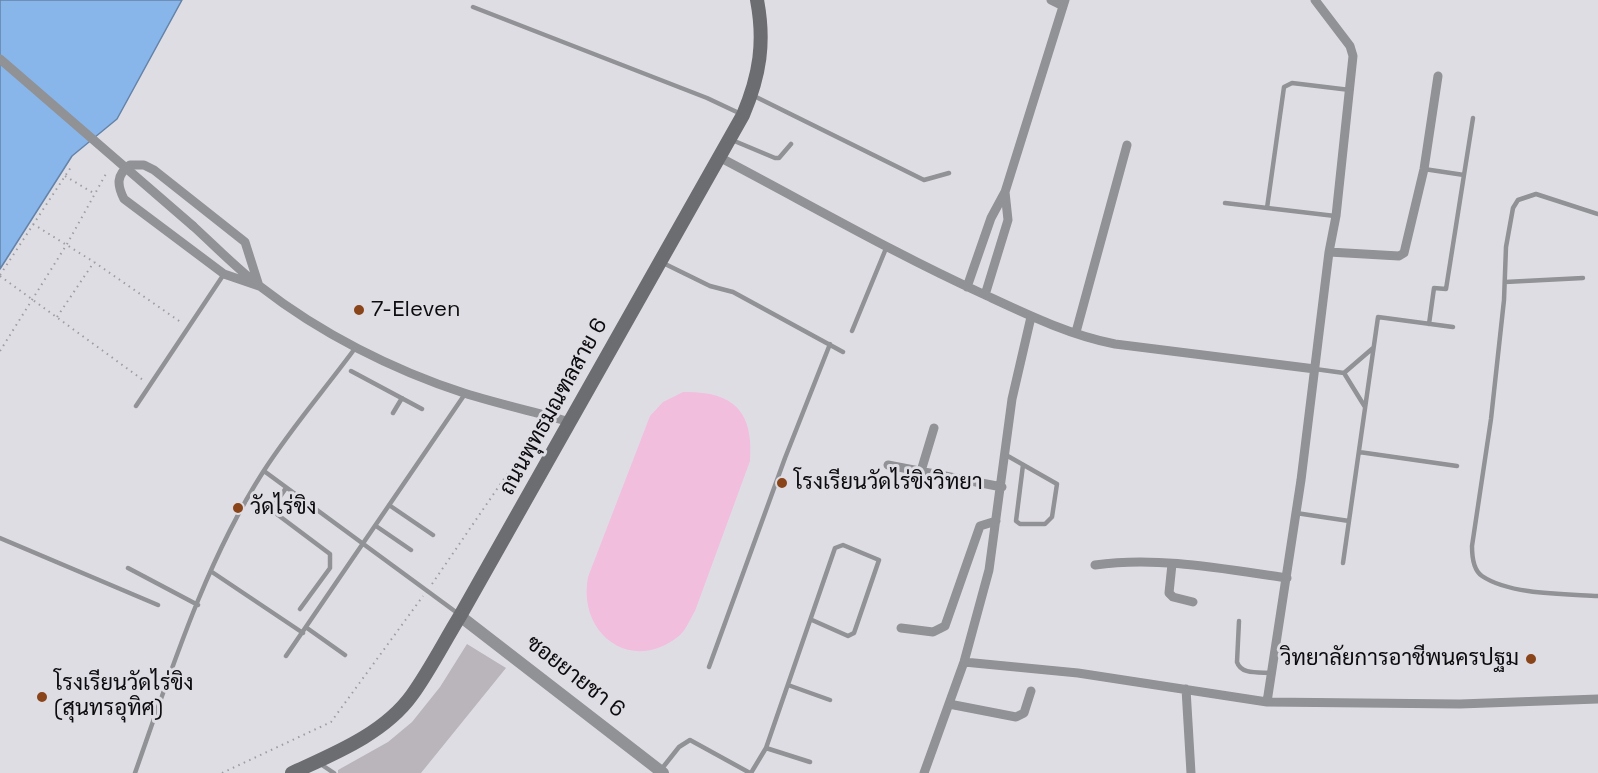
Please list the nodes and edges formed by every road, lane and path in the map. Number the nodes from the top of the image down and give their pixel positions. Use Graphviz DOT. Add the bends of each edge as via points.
graph roads {
  1 [pos="756,0"];
  2 [pos="1051,0"];
  3 [pos="1315,0"];
  4 [pos="1064,3"];
  5 [pos="473,7"];
  6 [pos="0,59"];
  7 [pos="1438,76"];
  8 [pos="1351,90"];
  9 [pos="751,95"];
  10 [pos="743,115"];
  11 [pos="1473,118"];
  12 [pos="730,139"];
  13 [pos="791,144"];
  14 [pos="1126,145"];
  15 [pos="719,157"];
  16 [pos="71,167"];
  17 [pos="1424,169"];
  18 [pos="107,172"];
  19 [pos="949,173"];
  20 [pos="1464,175"];
  21 [pos="65,176"];
  22 [pos="1005,192"];
  23 [pos="95,194"];
  24 [pos="1225,203"];
  25 [pos="1267,208"];
  26 [pos="1598,214"];
  27 [pos="1336,216"];
  28 [pos="33,224"];
  29 [pos="67,244"];
  30 [pos="888,246"];
  31 [pos="1329,252"];
  32 [pos="94,262"];
  33 [pos="661,262"];
  34 [pos="224,274"];
  35 [pos="0,276"];
  36 [pos="1583,278"];
  37 [pos="1505,282"];
  38 [pos="259,286"];
  39 [pos="967,287"];
  40 [pos="985,295"];
  41 [pos="33,298"];
  42 [pos="57,317"];
  43 [pos="1031,317"];
  44 [pos="1429,324"];
  45 [pos="1453,327"];
  46 [pos="189,328"];
  47 [pos="852,332"];
  48 [pos="1076,332"];
  49 [pos="830,344"];
  50 [pos="356,346"];
  51 [pos="1373,348"];
  52 [pos="0,350"];
  53 [pos="843,352"];
  54 [pos="1316,369"];
  55 [pos="351,371"];
  56 [pos="1344,374"];
  57 [pos="150,386"];
  58 [pos="465,394"];
  59 [pos="402,398"];
  60 [pos="136,406"];
  61 [pos="1365,407"];
  62 [pos="423,409"];
  63 [pos="393,413"];
  64 [pos="570,422"];
  65 [pos="934,428"];
  66 [pos="536,432"];
  67 [pos="1359,452"];
  68 [pos="1006,454"];
  69 [pos="888,465"];
  70 [pos="1023,465"];
  71 [pos="1457,466"];
  72 [pos="264,471"];
  73 [pos="921,471"];
  74 [pos="1002,487"];
  75 [pos="286,488"];
  76 [pos="262,503"];
  77 [pos="389,505"];
  78 [pos="271,510"];
  79 [pos="1296,513"];
  80 [pos="996,521"];
  81 [pos="1349,521"];
  82 [pos="376,526"];
  83 [pos="433,535"];
  84 [pos="0,538"];
  85 [pos="364,544"];
  86 [pos="411,550"];
  87 [pos="1343,563"];
  88 [pos="1172,564"];
  89 [pos="1095,565"];
  90 [pos="128,568"];
  91 [pos="212,572"];
  92 [pos="1287,578"];
  93 [pos="427,592"];
  94 [pos="1598,596"];
  95 [pos="1193,602"];
  96 [pos="158,605"];
  97 [pos="198,605"];
  98 [pos="300,609"];
  99 [pos="460,616"];
  100 [pos="812,620"];
  101 [pos="1239,621"];
  102 [pos="901,628"];
  103 [pos="305,630"];
  104 [pos="345,655"];
  105 [pos="286,656"];
  106 [pos="964,662"];
  107 [pos="709,667"];
  108 [pos="1272,673"];
  109 [pos="788,685"];
  110 [pos="1186,689"];
  111 [pos="1031,691"];
  112 [pos="1598,699"];
  113 [pos="830,700"];
  114 [pos="1267,702"];
  115 [pos="949,704"];
  116 [pos="766,748"];
  117 [pos="317,761"];
  118 [pos="810,762"];
  119 [pos="660,772"];
  120 [pos="135,773"];
  121 [pos="222,773"];
  122 [pos="292,773"];
  123 [pos="334,773"];
  124 [pos="751,773"];
  125 [pos="924,773"];
  126 [pos="1191,773"];
  1 -- 9 [label="main road, ถนนพุทธมณฑลสาย 6" via="762,46"];
  2 -- 4 [label="street"];
  3 -- 8 [label="street" via="1350,46"];
  4 -- 22 [label="street"];
  5 -- 10 [label="lane"];
  6 -- 38 [label="street, bridge"];
  7 -- 17 [label="street"];
  8 -- 25 [label="lane" via="1292,83 1284,87"];
  8 -- 27 [label="street"];
  9 -- 10 [label="main road, ถนนพุทธมณฑลสาย 6"];
  9 -- 19 [label="lane" via="924,180"];
  10 -- 12 [label="main road, ถนนพุทธมณฑลสาย 6"];
  11 -- 20 [label="lane"];
  12 -- 13 [label="lane" via="775,158 783,155"];
  12 -- 15 [label="main road, ถนนพุทธมณฑลสาย 6"];
  14 -- 48 [label="street"];
  15 -- 30 [label="street"];
  15 -- 33 [label="main road, ถนนพุทธมณฑลสาย 6"];
  16 -- 21 [label="path"];
  17 -- 20 [label="lane"];
  17 -- 31 [label="street" via="1404,253 1399,256"];
  18 -- 23 [label="path"];
  20 -- 44 [label="lane" via="1446,289 1434,288"];
  21 -- 23 [label="path"];
  21 -- 28 [label="path"];
  22 -- 39 [label="street" via="991,218"];
  22 -- 40 [label="street" via="1008,220"];
  23 -- 29 [label="path"];
  24 -- 25 [label="lane"];
  25 -- 27 [label="lane"];
  26 -- 37 [label="lane" via="1536,194 1518,200 1509,224"];
  27 -- 31 [label="street"];
  28 -- 29 [label="path"];
  28 -- 35 [label="path"];
  29 -- 32 [label="path"];
  29 -- 41 [label="path"];
  30 -- 39 [label="street"];
  30 -- 47 [label="lane"];
  31 -- 54 [label="street"];
  32 -- 42 [label="path"];
  32 -- 46 [label="path"];
  33 -- 49 [label="lane" via="710,286 733,292"];
  33 -- 64 [label="main road, ถนนพุทธมณฑลสาย 6"];
  34 -- 38 [label="street"];
  34 -- 38 [label="street" via="124,199 118,188 124,169 144,165 154,170 245,242"];
  34 -- 46 [label="lane"];
  35 -- 41 [label="path"];
  36 -- 37 [label="lane"];
  37 -- 94 [label="lane" via="1472,560 1480,576 1502,585"];
  38 -- 50 [label="street"];
  39 -- 40 [label="street"];
  40 -- 43 [label="street"];
  41 -- 42 [label="path"];
  41 -- 52 [label="path"];
  42 -- 57 [label="path"];
  43 -- 48 [label="street"];
  43 -- 68 [label="street" via="1012,399"];
  44 -- 45 [label="lane"];
  44 -- 51 [label="lane" via="1378,317"];
  46 -- 57 [label="lane"];
  48 -- 54 [label="street" via="1115,344"];
  49 -- 53 [label="lane"];
  49 -- 107 [label="lane"];
  50 -- 58 [label="street"];
  50 -- 72 [label="lane"];
  51 -- 56 [label="lane"];
  51 -- 61 [label="lane"];
  54 -- 56 [label="lane"];
  54 -- 79 [label="street"];
  55 -- 59 [label="lane"];
  56 -- 61 [label="lane"];
  57 -- 60 [label="lane"];
  58 -- 64 [label="street"];
  58 -- 77 [label="lane"];
  59 -- 62 [label="lane"];
  59 -- 63 [label="lane"];
  61 -- 67 [label="lane"];
  64 -- 99 [label="main road, ถนนพุทธมณฑลสาย 6"];
  65 -- 73 [label="street"];
  66 -- 93 [label="path"];
  67 -- 71 [label="lane"];
  67 -- 81 [label="lane"];
  68 -- 70 [label="lane"];
  68 -- 74 [label="street"];
  69 -- 73 [label="street"];
  70 -- 70 [label="lane" via="1016,521 1045,524 1052,517 1059,488"];
  72 -- 75 [label="lane"];
  72 -- 91 [label="lane"];
  73 -- 74 [label="street"];
  74 -- 80 [label="street"];
  75 -- 78 [label="lane"];
  75 -- 85 [label="lane"];
  76 -- 78 [label="lane"];
  77 -- 82 [label="lane"];
  77 -- 83 [label="lane"];
  78 -- 98 [label="lane" via="330,554 330,568"];
  79 -- 81 [label="lane"];
  79 -- 92 [label="street"];
  80 -- 102 [label="street" via="980,526 945,626 933,632"];
  80 -- 106 [label="street" via="989,570"];
  81 -- 87 [label="lane"];
  82 -- 85 [label="lane"];
  82 -- 86 [label="lane"];
  84 -- 96 [label="lane"];
  85 -- 93 [label="lane"];
  85 -- 103 [label="lane"];
  88 -- 89 [label="street" via="1122,561"];
  88 -- 92 [label="street"];
  88 -- 95 [label="street" via="1169,592 1173,597"];
  90 -- 97 [label="lane"];
  91 -- 97 [label="lane"];
  91 -- 103 [label="lane"];
  92 -- 108 [label="street"];
  93 -- 99 [label="lane"];
  93 -- 121 [label="path" via="331,722"];
  97 -- 120 [label="lane"];
  99 -- 117 [label="main road, ถนนพุทธมณฑลสาย 6" via="411,697 363,737"];
  99 -- 119 [label="street, ซอยยายชา 6"];
  100 -- 100 [label="lane" via="849,636 854,633 879,560 838,545"];
  100 -- 109 [label="lane"];
  101 -- 108 [label="lane" via="1239,668"];
  103 -- 104 [label="lane"];
  103 -- 105 [label="lane"];
  106 -- 110 [label="street"];
  106 -- 115 [label="street"];
  108 -- 114 [label="street"];
  109 -- 113 [label="lane"];
  109 -- 116 [label="lane"];
  110 -- 114 [label="street"];
  110 -- 126 [label="street"];
  111 -- 115 [label="street" via="1024,713 1016,717"];
  112 -- 114 [label="street" via="1460,704"];
  115 -- 125 [label="street"];
  116 -- 118 [label="lane"];
  116 -- 124 [label="lane"];
  117 -- 122 [label="main road, ถนนพุทธมณฑลสาย 6"];
  117 -- 123 [label="lane"];
  119 -- 124 [label="lane" via="679,747 690,740"];
}
